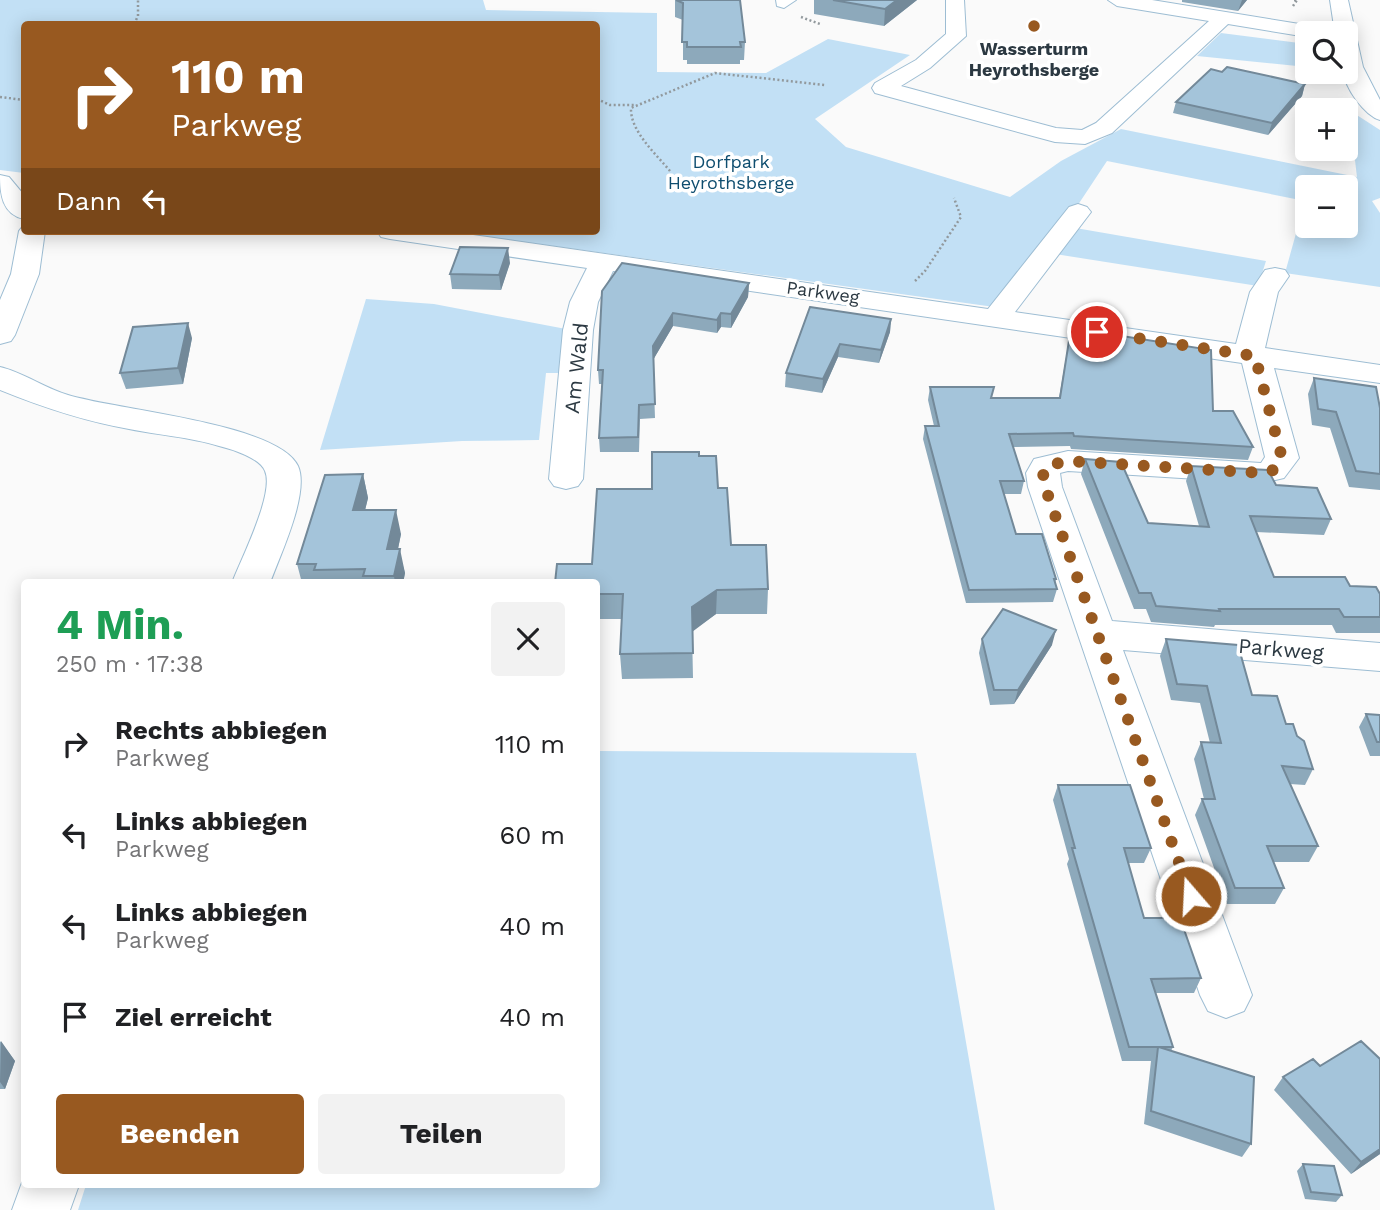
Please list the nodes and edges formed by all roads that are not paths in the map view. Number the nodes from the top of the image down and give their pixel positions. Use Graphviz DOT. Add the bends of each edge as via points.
graph roads {
  1 [pos="956,0"];
  2 [pos="1117,0"];
  3 [pos="1339,0"];
  4 [pos="1223,18"];
  5 [pos="1345,21"];
  6 [pos="1295,25"];
  7 [pos="1358,80"];
  8 [pos="1380,113"];
  9 [pos="0,179"];
  10 [pos="21,180"];
  11 [pos="21,207"];
  12 [pos="1078,212"];
  13 [pos="31,235"];
  14 [pos="419,235"];
  15 [pos="604,261"];
  16 [pos="1275,276"];
  17 [pos="996,317"];
  18 [pos="0,335"];
  19 [pos="1252,355"];
  20 [pos="1380,374"];
  21 [pos="0,376"];
  22 [pos="566,479"];
  23 [pos="252,579"];
  24 [pos="1099,634"];
  25 [pos="1380,657"];
  26 [pos="1226,995"];
  27 [pos="49,1188"];
  28 [pos="41,1210"];
  1 -- 4 [label="street" via="956,36 923,64 883,88 1055,135 1085,137 1104,128"];
  2 -- 4 [label="street"];
  3 -- 5 [label="street"];
  4 -- 6 [label="street"];
  7 -- 8 [label="street" via="1360,90"];
  9 -- 10 [label="street"];
  9 -- 11 [label="street"];
  12 -- 17 [label="street"];
  13 -- 18 [label="street" via="25,274"];
  14 -- 15 [label="street, Parkweg"];
  15 -- 17 [label="street, Parkweg"];
  15 -- 22 [label="street, Am Wald" via="584,302 578,330"];
  16 -- 19 [label="street" via="1264,292"];
  17 -- 19 [label="street, Parkweg"];
  19 -- 20 [label="street, Parkweg"];
  19 -- 24 [label="street" via="1282,458 1272,471 1068,461 1046,466 1045,487"];
  21 -- 23 [label="street" via="57,402 227,437 270,455 281,466 285,482"];
  24 -- 25 [label="street, Parkweg"];
  24 -- 26 [label="street"];
  27 -- 28 [label="street"];
}
